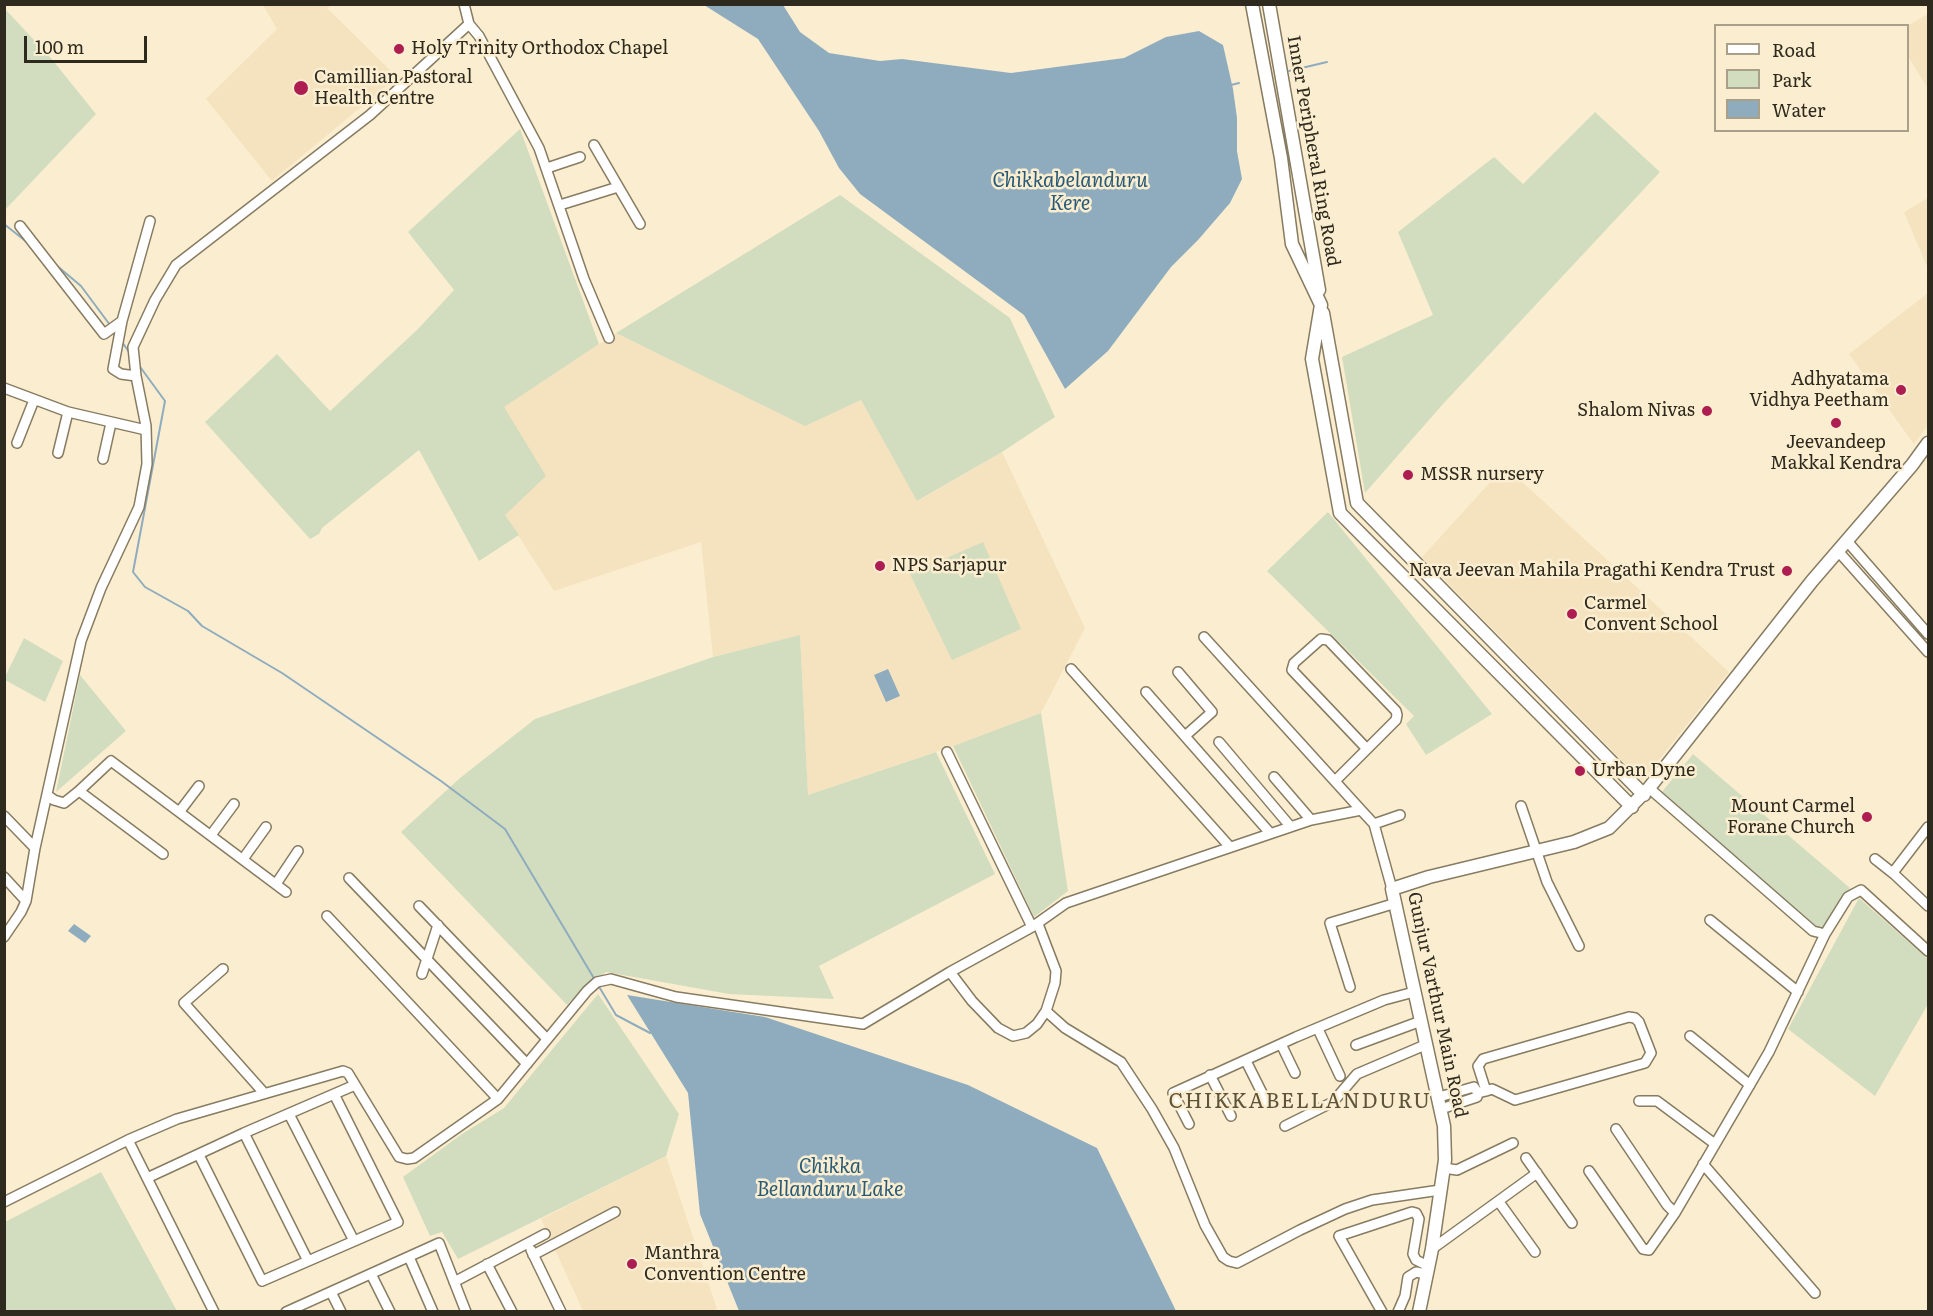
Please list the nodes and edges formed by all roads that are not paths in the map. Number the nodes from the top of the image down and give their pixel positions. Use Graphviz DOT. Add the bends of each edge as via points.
graph roads {
  1 [pos="464,4"];
  2 [pos="1252,4"];
  3 [pos="1269,4"];
  4 [pos="469,24"];
  5 [pos="594,145"];
  6 [pos="580,157"];
  7 [pos="547,168"];
  8 [pos="618,187"];
  9 [pos="560,205"];
  10 [pos="150,221"];
  11 [pos="640,224"];
  12 [pos="20,226"];
  13 [pos="1321,305"];
  14 [pos="122,321"];
  15 [pos="609,338"];
  16 [pos="136,376"];
  17 [pos="4,388"];
  18 [pos="34,400"];
  19 [pos="68,412"];
  20 [pos="111,423"];
  21 [pos="146,430"];
  22 [pos="17,443"];
  23 [pos="1929,443"];
  24 [pos="58,453"];
  25 [pos="103,459"];
  26 [pos="1842,546"];
  27 [pos="1929,634"];
  28 [pos="1204,637"];
  29 [pos="1929,652"];
  30 [pos="1071,669"];
  31 [pos="1178,672"];
  32 [pos="1146,692"];
  33 [pos="1185,736"];
  34 [pos="1219,742"];
  35 [pos="1367,749"];
  36 [pos="947,752"];
  37 [pos="1275,777"];
  38 [pos="1335,781"];
  39 [pos="200,786"];
  40 [pos="79,791"];
  41 [pos="1647,791"];
  42 [pos="47,795"];
  43 [pos="234,804"];
  44 [pos="1521,806"];
  45 [pos="1632,807"];
  46 [pos="1362,810"];
  47 [pos="180,811"];
  48 [pos="1400,815"];
  49 [pos="4,816"];
  50 [pos="1311,820"];
  51 [pos="1374,824"];
  52 [pos="1290,826"];
  53 [pos="266,827"];
  54 [pos="1270,833"];
  55 [pos="1927,834"];
  56 [pos="211,835"];
  57 [pos="1230,847"];
  58 [pos="35,848"];
  59 [pos="298,851"];
  60 [pos="1537,851"];
  61 [pos="163,854"];
  62 [pos="243,859"];
  63 [pos="1875,859"];
  64 [pos="1894,874"];
  65 [pos="4,877"];
  66 [pos="349,878"];
  67 [pos="276,884"];
  68 [pos="1392,889"];
  69 [pos="286,892"];
  70 [pos="26,901"];
  71 [pos="1396,903"];
  72 [pos="419,906"];
  73 [pos="1929,906"];
  74 [pos="327,916"];
  75 [pos="1710,920"];
  76 [pos="438,925"];
  77 [pos="1035,925"];
  78 [pos="1825,934"];
  79 [pos="4,936"];
  80 [pos="1580,946"];
  81 [pos="1929,951"];
  82 [pos="427,959"];
  83 [pos="223,969"];
  84 [pos="950,972"];
  85 [pos="422,975"];
  86 [pos="1350,987"];
  87 [pos="1413,992"];
  88 [pos="1797,992"];
  89 [pos="1046,1011"];
  90 [pos="1421,1021"];
  91 [pos="1318,1029"];
  92 [pos="1690,1036"];
  93 [pos="547,1039"];
  94 [pos="1281,1044"];
  95 [pos="1356,1045"];
  96 [pos="1425,1046"];
  97 [pos="1246,1060"];
  98 [pos="527,1064"];
  99 [pos="1295,1073"];
  100 [pos="1210,1075"];
  101 [pos="1340,1076"];
  102 [pos="355,1085"];
  103 [pos="1750,1085"];
  104 [pos="1482,1092"];
  105 [pos="264,1093"];
  106 [pos="334,1094"];
  107 [pos="498,1099"];
  108 [pos="1266,1101"];
  109 [pos="1639,1101"];
  110 [pos="1440,1103"];
  111 [pos="289,1114"];
  112 [pos="1231,1116"];
  113 [pos="1189,1124"];
  114 [pos="1285,1126"];
  115 [pos="1616,1129"];
  116 [pos="244,1133"];
  117 [pos="128,1140"];
  118 [pos="1513,1143"];
  119 [pos="1715,1144"];
  120 [pos="199,1155"];
  121 [pos="1526,1158"];
  122 [pos="1703,1164"];
  123 [pos="1444,1168"];
  124 [pos="1589,1171"];
  125 [pos="1537,1173"];
  126 [pos="147,1178"];
  127 [pos="1440,1190"];
  128 [pos="4,1202"];
  129 [pos="1499,1202"];
  130 [pos="615,1212"];
  131 [pos="1675,1213"];
  132 [pos="1572,1223"];
  133 [pos="545,1234"];
  134 [pos="354,1241"];
  135 [pos="527,1243"];
  136 [pos="1432,1249"];
  137 [pos="1535,1252"];
  138 [pos="533,1255"];
  139 [pos="409,1257"];
  140 [pos="308,1261"];
  141 [pos="488,1264"];
  142 [pos="1427,1270"];
  143 [pos="371,1274"];
  144 [pos="454,1282"];
  145 [pos="331,1292"];
  146 [pos="1815,1293"];
  147 [pos="214,1311"];
  148 [pos="286,1311"];
  149 [pos="340,1311"];
  150 [pos="390,1311"];
  151 [pos="433,1311"];
  152 [pos="466,1311"];
  153 [pos="513,1311"];
  154 [pos="561,1311"];
  155 [pos="1382,1311"];
  156 [pos="1398,1311"];
  157 [pos="1419,1311"];
  1 -- 4 [label="street"];
  2 -- 13 [label="main road, Inner Peripheral Ring Road" via="1281,158 1292,244"];
  3 -- 13 [label="main road, Inner Peripheral Ring Road"];
  4 -- 7 [label="street" via="479,36"];
  4 -- 16 [label="street" via="370,115 176,265 133,347"];
  5 -- 8 [label="street"];
  6 -- 7 [label="street"];
  7 -- 9 [label="street"];
  8 -- 9 [label="street"];
  8 -- 11 [label="street"];
  9 -- 15 [label="street" via="584,279"];
  10 -- 14 [label="street"];
  12 -- 14 [label="street" via="104,334"];
  13 -- 41 [label="main road, Inner Peripheral Ring Road" via="1357,503"];
  13 -- 45 [label="main road, Inner Peripheral Ring Road" via="1312,359 1340,513"];
  14 -- 16 [label="street" via="112,369"];
  16 -- 21 [label="street"];
  17 -- 18 [label="street"];
  18 -- 19 [label="street"];
  18 -- 22 [label="street"];
  19 -- 20 [label="street"];
  19 -- 24 [label="street"];
  20 -- 21 [label="street"];
  20 -- 25 [label="street"];
  21 -- 42 [label="street" via="147,464 139,507 100,588 81,642"];
  23 -- 26 [label="main road, Gunjur Varthur Main Road"];
  26 -- 27 [label="street"];
  26 -- 29 [label="street"];
  26 -- 41 [label="main road, Gunjur Varthur Main Road"];
  28 -- 38 [label="street"];
  30 -- 57 [label="street"];
  31 -- 33 [label="street" via="1212,712"];
  32 -- 33 [label="street"];
  33 -- 54 [label="street"];
  34 -- 52 [label="street"];
  35 -- 35 [label="street" via="1292,670 1294,663 1321,639 1328,640 1396,711 1396,720"];
  35 -- 38 [label="street"];
  36 -- 77 [label="street"];
  37 -- 50 [label="street"];
  38 -- 46 [label="street"];
  39 -- 47 [label="street"];
  40 -- 42 [label="street" via="64,802"];
  40 -- 47 [label="street" via="111,761"];
  40 -- 61 [label="street"];
  41 -- 45 [label="main road, Gunjur Varthur Main Road"];
  41 -- 78 [label="street" via="1813,931"];
  42 -- 58 [label="street"];
  43 -- 56 [label="street"];
  44 -- 60 [label="street"];
  45 -- 60 [label="main road, Gunjur Varthur Main Road" via="1609,828"];
  46 -- 50 [label="street"];
  46 -- 51 [label="street"];
  47 -- 56 [label="street"];
  48 -- 51 [label="street"];
  49 -- 58 [label="street"];
  50 -- 52 [label="street"];
  51 -- 68 [label="street"];
  52 -- 54 [label="street"];
  53 -- 62 [label="street"];
  54 -- 57 [label="street"];
  55 -- 64 [label="street"];
  56 -- 62 [label="street"];
  57 -- 77 [label="street" via="1066,903"];
  58 -- 70 [label="street"];
  59 -- 67 [label="street"];
  60 -- 68 [label="main road, Gunjur Varthur Main Road"];
  60 -- 80 [label="street" via="1547,882"];
  62 -- 67 [label="street"];
  63 -- 64 [label="street"];
  64 -- 73 [label="street"];
  65 -- 70 [label="street"];
  66 -- 82 [label="street"];
  67 -- 69 [label="street"];
  68 -- 71 [label="main road, Gunjur Varthur Main Road"];
  70 -- 79 [label="street"];
  71 -- 86 [label="street" via="1330,923"];
  71 -- 87 [label="main road, Gunjur Varthur Main Road"];
  72 -- 76 [label="street"];
  74 -- 107 [label="street"];
  75 -- 88 [label="street"];
  76 -- 82 [label="street"];
  76 -- 93 [label="street"];
  77 -- 84 [label="street"];
  77 -- 89 [label="street" via="1056,971"];
  78 -- 81 [label="street" via="1848,897 1861,890"];
  78 -- 88 [label="street"];
  82 -- 85 [label="street"];
  82 -- 98 [label="street"];
  83 -- 105 [label="street" via="184,1003"];
  84 -- 89 [label="street" via="998,1028 1013,1036 1026,1033"];
  84 -- 93 [label="street" via="863,1024 676,997 611,979 597,982 587,991"];
  87 -- 90 [label="main road, Gunjur Varthur Main Road"];
  87 -- 91 [label="street" via="1384,1000"];
  88 -- 103 [label="street"];
  89 -- 127 [label="street" via="1065,1028 1121,1062 1174,1148 1206,1225 1223,1257 1230,1261 1237,1263 1300,1230 1371,1200"];
  90 -- 95 [label="street"];
  90 -- 96 [label="main road, Gunjur Varthur Main Road"];
  91 -- 94 [label="street"];
  91 -- 101 [label="street"];
  92 -- 103 [label="street"];
  93 -- 98 [label="street"];
  94 -- 97 [label="street"];
  94 -- 99 [label="street"];
  96 -- 110 [label="main road, Gunjur Varthur Main Road"];
  96 -- 114 [label="street" via="1357,1074 1333,1102"];
  97 -- 100 [label="street"];
  97 -- 108 [label="street"];
  98 -- 107 [label="street"];
  100 -- 112 [label="street"];
  100 -- 113 [label="street" via="1173,1093"];
  102 -- 105 [label="street" via="343,1071"];
  102 -- 106 [label="street"];
  102 -- 107 [label="street" via="399,1157 407,1159 414,1158"];
  103 -- 119 [label="street"];
  104 -- 104 [label="street" via="1478,1066 1483,1059 1629,1017 1638,1022 1651,1053 1646,1063 1515,1100 1492,1089"];
  104 -- 110 [label="street" via="1474,1087"];
  105 -- 117 [label="street" via="177,1119"];
  106 -- 111 [label="street"];
  106 -- 134 [label="street" via="398,1222"];
  109 -- 119 [label="street" via="1657,1101"];
  110 -- 123 [label="main road, Gunjur Varthur Main Road"];
  111 -- 116 [label="street"];
  111 -- 134 [label="street"];
  115 -- 131 [label="street"];
  116 -- 120 [label="street"];
  116 -- 140 [label="street"];
  117 -- 126 [label="street"];
  117 -- 128 [label="street"];
  118 -- 123 [label="street" via="1457,1170"];
  119 -- 122 [label="street"];
  120 -- 126 [label="street"];
  120 -- 140 [label="street" via="262,1281"];
  121 -- 125 [label="street"];
  122 -- 131 [label="street"];
  122 -- 146 [label="street"];
  123 -- 127 [label="main road, Gunjur Varthur Main Road"];
  124 -- 131 [label="street" via="1646,1251"];
  125 -- 129 [label="street"];
  125 -- 132 [label="street"];
  126 -- 147 [label="street"];
  127 -- 136 [label="main road, Gunjur Varthur Main Road"];
  129 -- 136 [label="street"];
  129 -- 137 [label="street"];
  130 -- 138 [label="street"];
  133 -- 135 [label="street"];
  134 -- 140 [label="street"];
  135 -- 138 [label="street"];
  135 -- 141 [label="street"];
  136 -- 142 [label="main road, Gunjur Varthur Main Road"];
  138 -- 154 [label="street"];
  139 -- 143 [label="street"];
  139 -- 144 [label="street" via="439,1243"];
  139 -- 151 [label="street"];
  141 -- 144 [label="street"];
  141 -- 153 [label="street"];
  142 -- 155 [label="street" via="1413,1254 1419,1219 1416,1213 1339,1236"];
  142 -- 156 [label="street" via="1408,1277"];
  142 -- 157 [label="main road, Gunjur Varthur Main Road"];
  143 -- 145 [label="street"];
  143 -- 150 [label="street"];
  144 -- 152 [label="street"];
  145 -- 148 [label="street"];
  145 -- 149 [label="street"];
}
